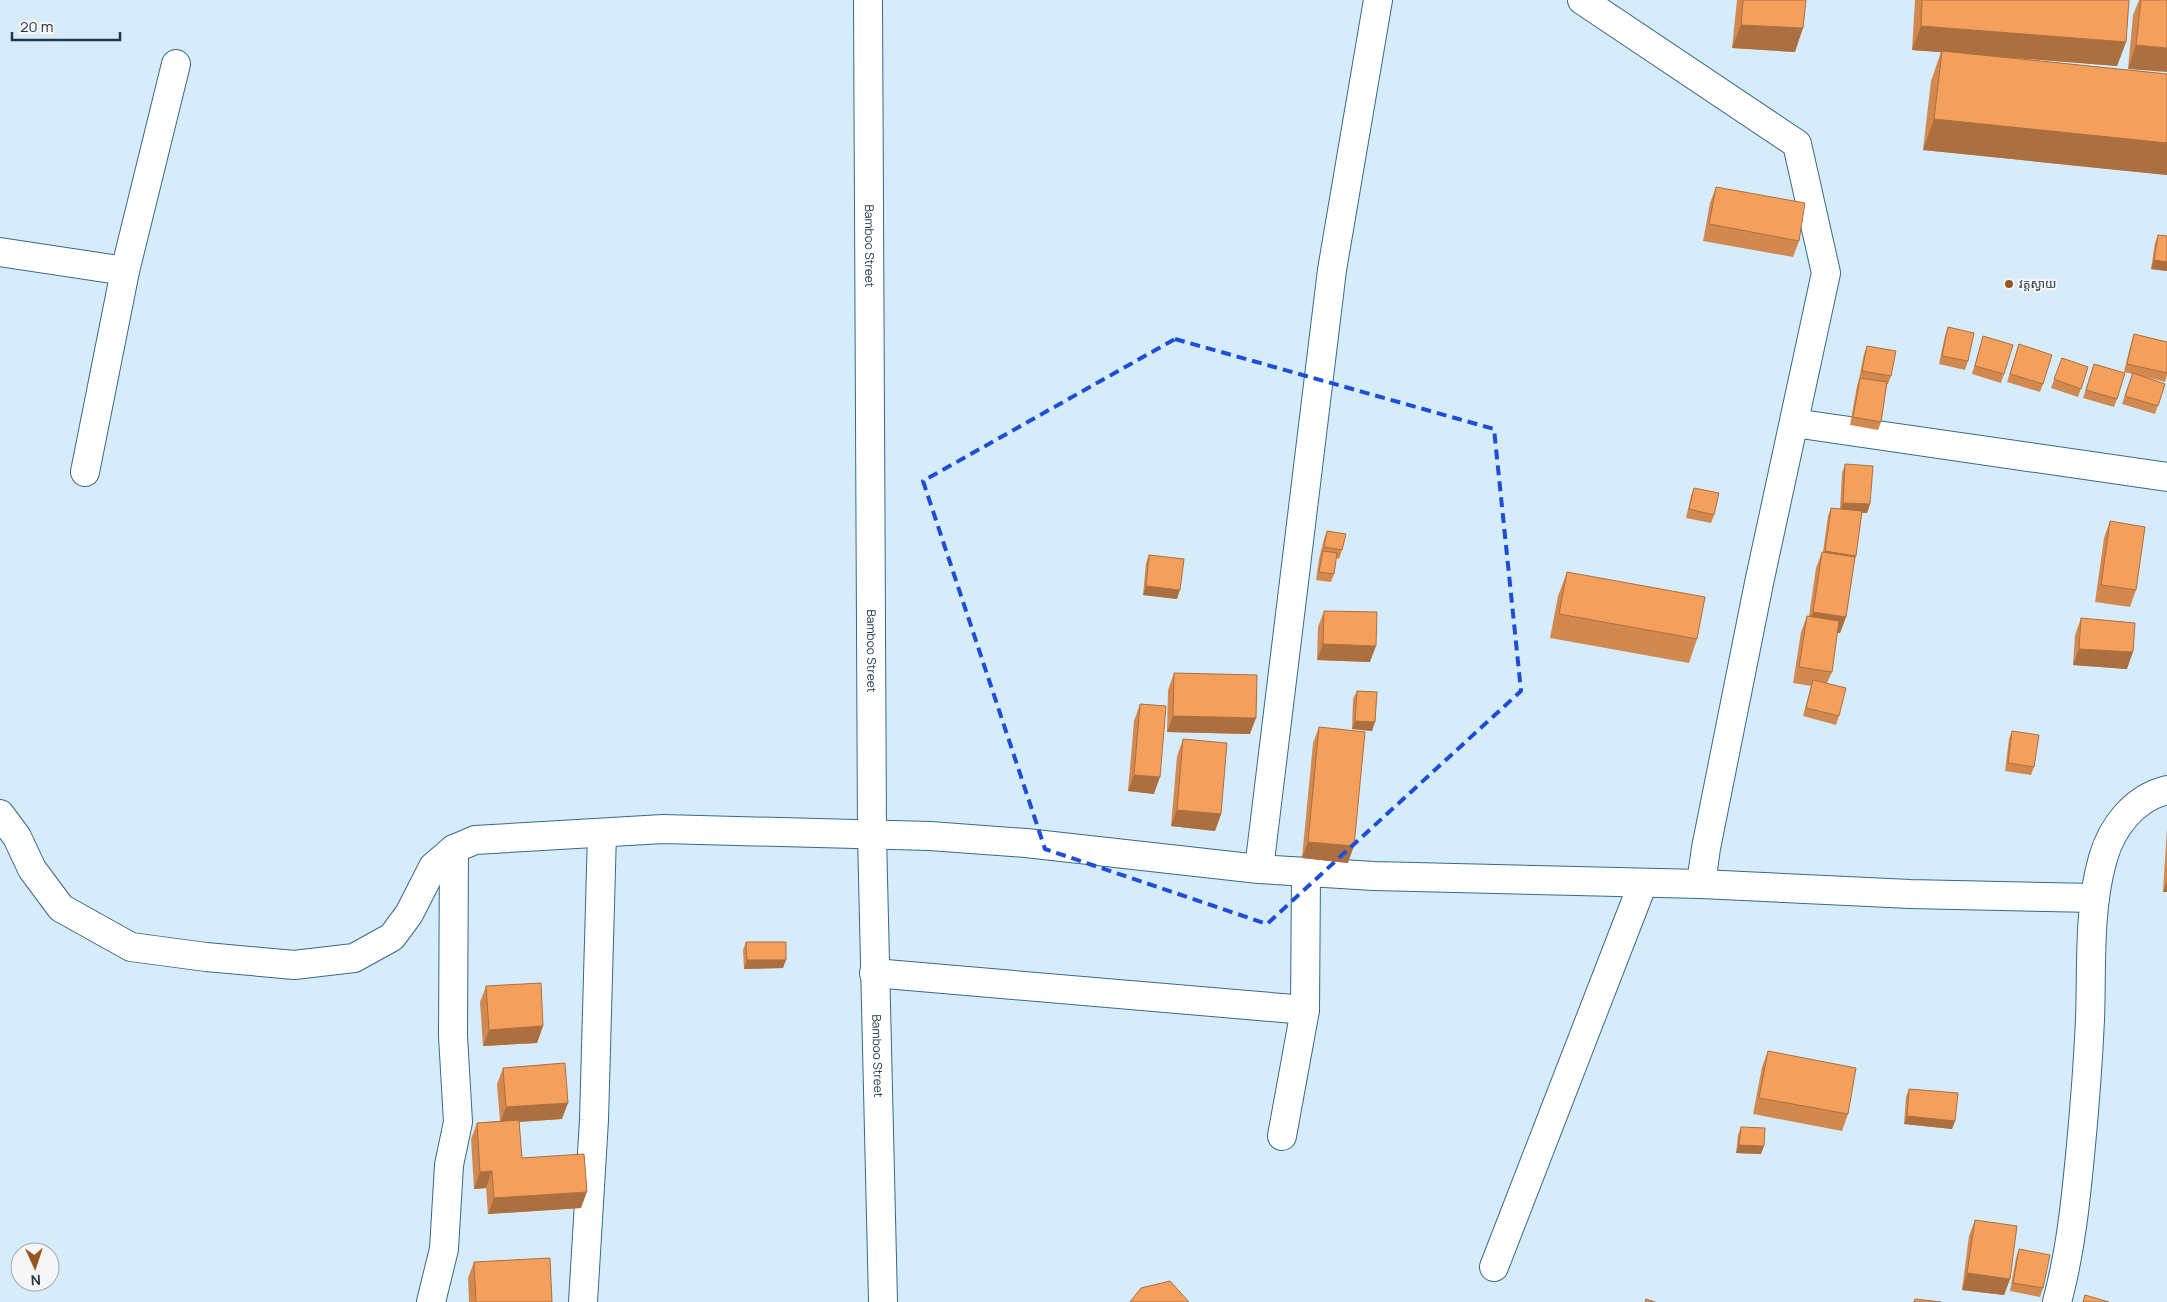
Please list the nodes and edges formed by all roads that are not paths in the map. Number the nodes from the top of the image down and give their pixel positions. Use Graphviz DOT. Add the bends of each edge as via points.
graph roads {
  1 [pos="868,0"];
  2 [pos="1378,0"];
  3 [pos="1582,0"];
  4 [pos="176,64"];
  5 [pos="0,252"];
  6 [pos="125,271"];
  7 [pos="1794,423"];
  8 [pos="85,472"];
  9 [pos="2167,477"];
  10 [pos="2167,790"];
  11 [pos="0,814"];
  12 [pos="602,833"];
  13 [pos="872,835"];
  14 [pos="454,849"];
  15 [pos="1259,869"];
  16 [pos="1306,871"];
  17 [pos="1643,883"];
  18 [pos="1701,884"];
  19 [pos="2095,898"];
  20 [pos="874,974"];
  21 [pos="1305,1010"];
  22 [pos="1282,1136"];
  23 [pos="1494,1267"];
  24 [pos="431,1302"];
  25 [pos="583,1302"];
  26 [pos="883,1302"];
  27 [pos="2057,1302"];
  1 -- 13 [label="street, Bamboo Street"];
  2 -- 15 [label="street" via="1332,270"];
  3 -- 7 [label="street" via="1797,144 1826,273"];
  4 -- 6 [label="street"];
  5 -- 6 [label="street"];
  6 -- 8 [label="street"];
  7 -- 9 [label="street"];
  7 -- 18 [label="street" via="1759,583"];
  10 -- 19 [label="street" via="2146,797 2115,828 2103,858"];
  11 -- 14 [label="street" via="17,837 32,869 61,908 130,947 294,965 354,958 392,937 410,914 433,868"];
  12 -- 13 [label="street" via="663,829"];
  12 -- 14 [label="street" via="475,840"];
  12 -- 25 [label="street" via="594,1120"];
  13 -- 15 [label="street" via="1026,843"];
  13 -- 20 [label="street, Bamboo Street"];
  14 -- 24 [label="street" via="453,1036 458,1122 449,1165 444,1249"];
  15 -- 16 [label="street"];
  16 -- 17 [label="street" via="1374,876"];
  16 -- 21 [label="street"];
  17 -- 18 [label="street"];
  17 -- 23 [label="street"];
  18 -- 19 [label="street" via="1910,894"];
  19 -- 27 [label="street" via="2088,1064 2074,1225"];
  20 -- 21 [label="street"];
  20 -- 26 [label="street, Bamboo Street"];
  21 -- 22 [label="street"];
}
